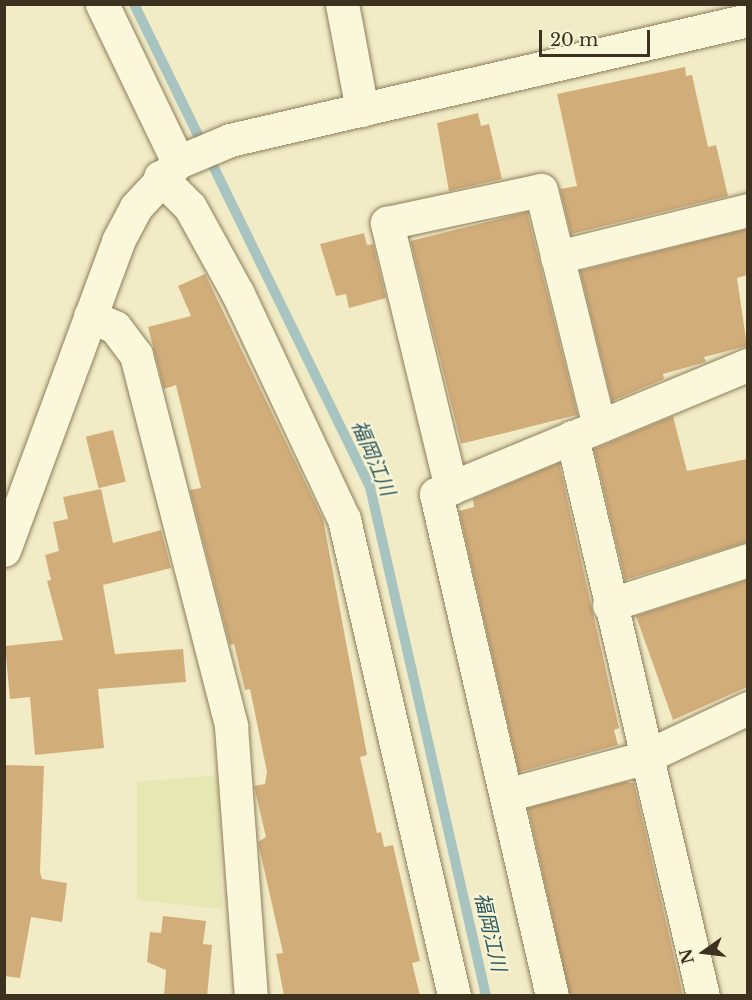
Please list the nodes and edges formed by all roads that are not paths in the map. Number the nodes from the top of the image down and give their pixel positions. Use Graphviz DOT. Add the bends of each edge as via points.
graph roads {
  1 [pos="102,4"];
  2 [pos="342,4"];
  3 [pos="747,20"];
  4 [pos="362,110"];
  5 [pos="186,159"];
  6 [pos="747,210"];
  7 [pos="557,257"];
  8 [pos="90,316"];
  9 [pos="747,365"];
  10 [pos="585,431"];
  11 [pos="451,488"];
  12 [pos="4,550"];
  13 [pos="747,560"];
  14 [pos="609,605"];
  15 [pos="747,708"];
  16 [pos="644,758"];
  17 [pos="506,795"];
  18 [pos="250,996"];
  19 [pos="454,996"];
  20 [pos="552,996"];
  21 [pos="703,996"];
  1 -- 5 [label="street"];
  2 -- 4 [label="street"];
  3 -- 4 [label="street"];
  4 -- 5 [label="street"];
  5 -- 8 [label="street" via="118,242"];
  5 -- 19 [label="street" via="190,207 238,294 344,519"];
  6 -- 7 [label="street"];
  7 -- 10 [label="street"];
  7 -- 11 [label="street" via="541,190 387,223"];
  8 -- 12 [label="street"];
  8 -- 18 [label="street" via="115,327 136,355 231,726"];
  9 -- 10 [label="street"];
  10 -- 11 [label="street"];
  10 -- 14 [label="street"];
  11 -- 17 [label="street" via="436,494"];
  13 -- 14 [label="street"];
  14 -- 16 [label="street"];
  15 -- 16 [label="street"];
  16 -- 17 [label="street"];
  16 -- 21 [label="street"];
  17 -- 20 [label="street"];
}
